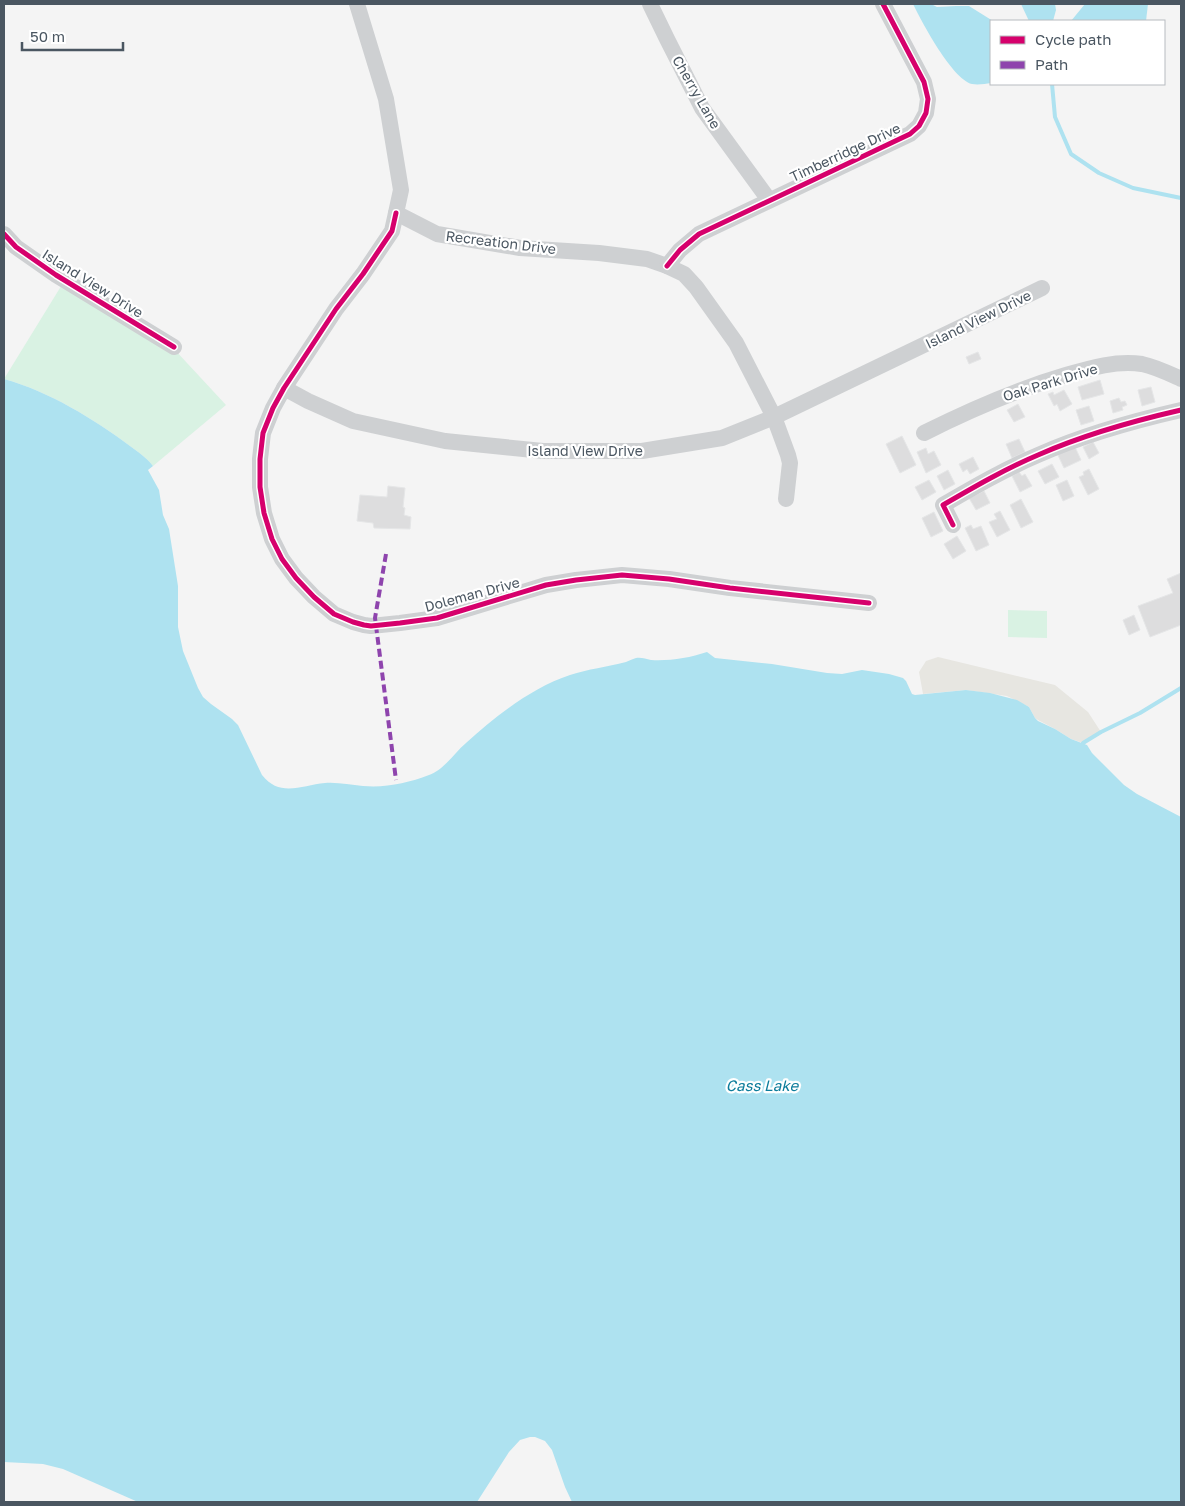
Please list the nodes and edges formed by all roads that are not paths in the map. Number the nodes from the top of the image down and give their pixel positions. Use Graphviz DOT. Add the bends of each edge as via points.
graph roads {
  1 [pos="357,4"];
  2 [pos="650,4"];
  3 [pos="883,4"];
  4 [pos="769,200"];
  5 [pos="396,213"];
  6 [pos="4,234"];
  7 [pos="667,266"];
  8 [pos="1042,288"];
  9 [pos="174,347"];
  10 [pos="1181,379"];
  11 [pos="284,388"];
  12 [pos="1181,410"];
  13 [pos="774,417"];
  14 [pos="924,433"];
  15 [pos="786,499"];
  16 [pos="953,526"];
  17 [pos="870,603"];
  1 -- 5 [label="street" via="386,99 400,190"];
  2 -- 4 [label="street, Cherry Lane" via="702,108"];
  3 -- 4 [label="street, Timberridge Drive" via="924,82 928,99 926,113 919,126 910,134"];
  4 -- 7 [label="street, Timberridge Drive" via="699,234"];
  5 -- 7 [label="street, Recreation Drive" via="437,234 520,248 647,259"];
  5 -- 11 [label="street, Doleman Drive" via="392,232"];
  6 -- 9 [label="street, Island View Drive" via="16,247 56,275"];
  7 -- 13 [label="street, Recreation Drive" via="684,274 696,287 736,343"];
  8 -- 13 [label="street, Island View Drive"];
  10 -- 14 [label="street, Oak Park Drive" via="1141,364 1115,364 1083,370 989,402"];
  11 -- 13 [label="street, Island View Drive" via="352,421 445,441 543,452 642,451 722,438"];
  11 -- 17 [label="street, Doleman Drive" via="263,433 260,487 264,513 272,539 296,578 334,614 353,622 371,626 437,618 546,585 622,575"];
  12 -- 16 [label="street" via="1081,438 1000,473 943,505"];
  13 -- 15 [label="street, Recreation Drive" via="790,463"];
}
